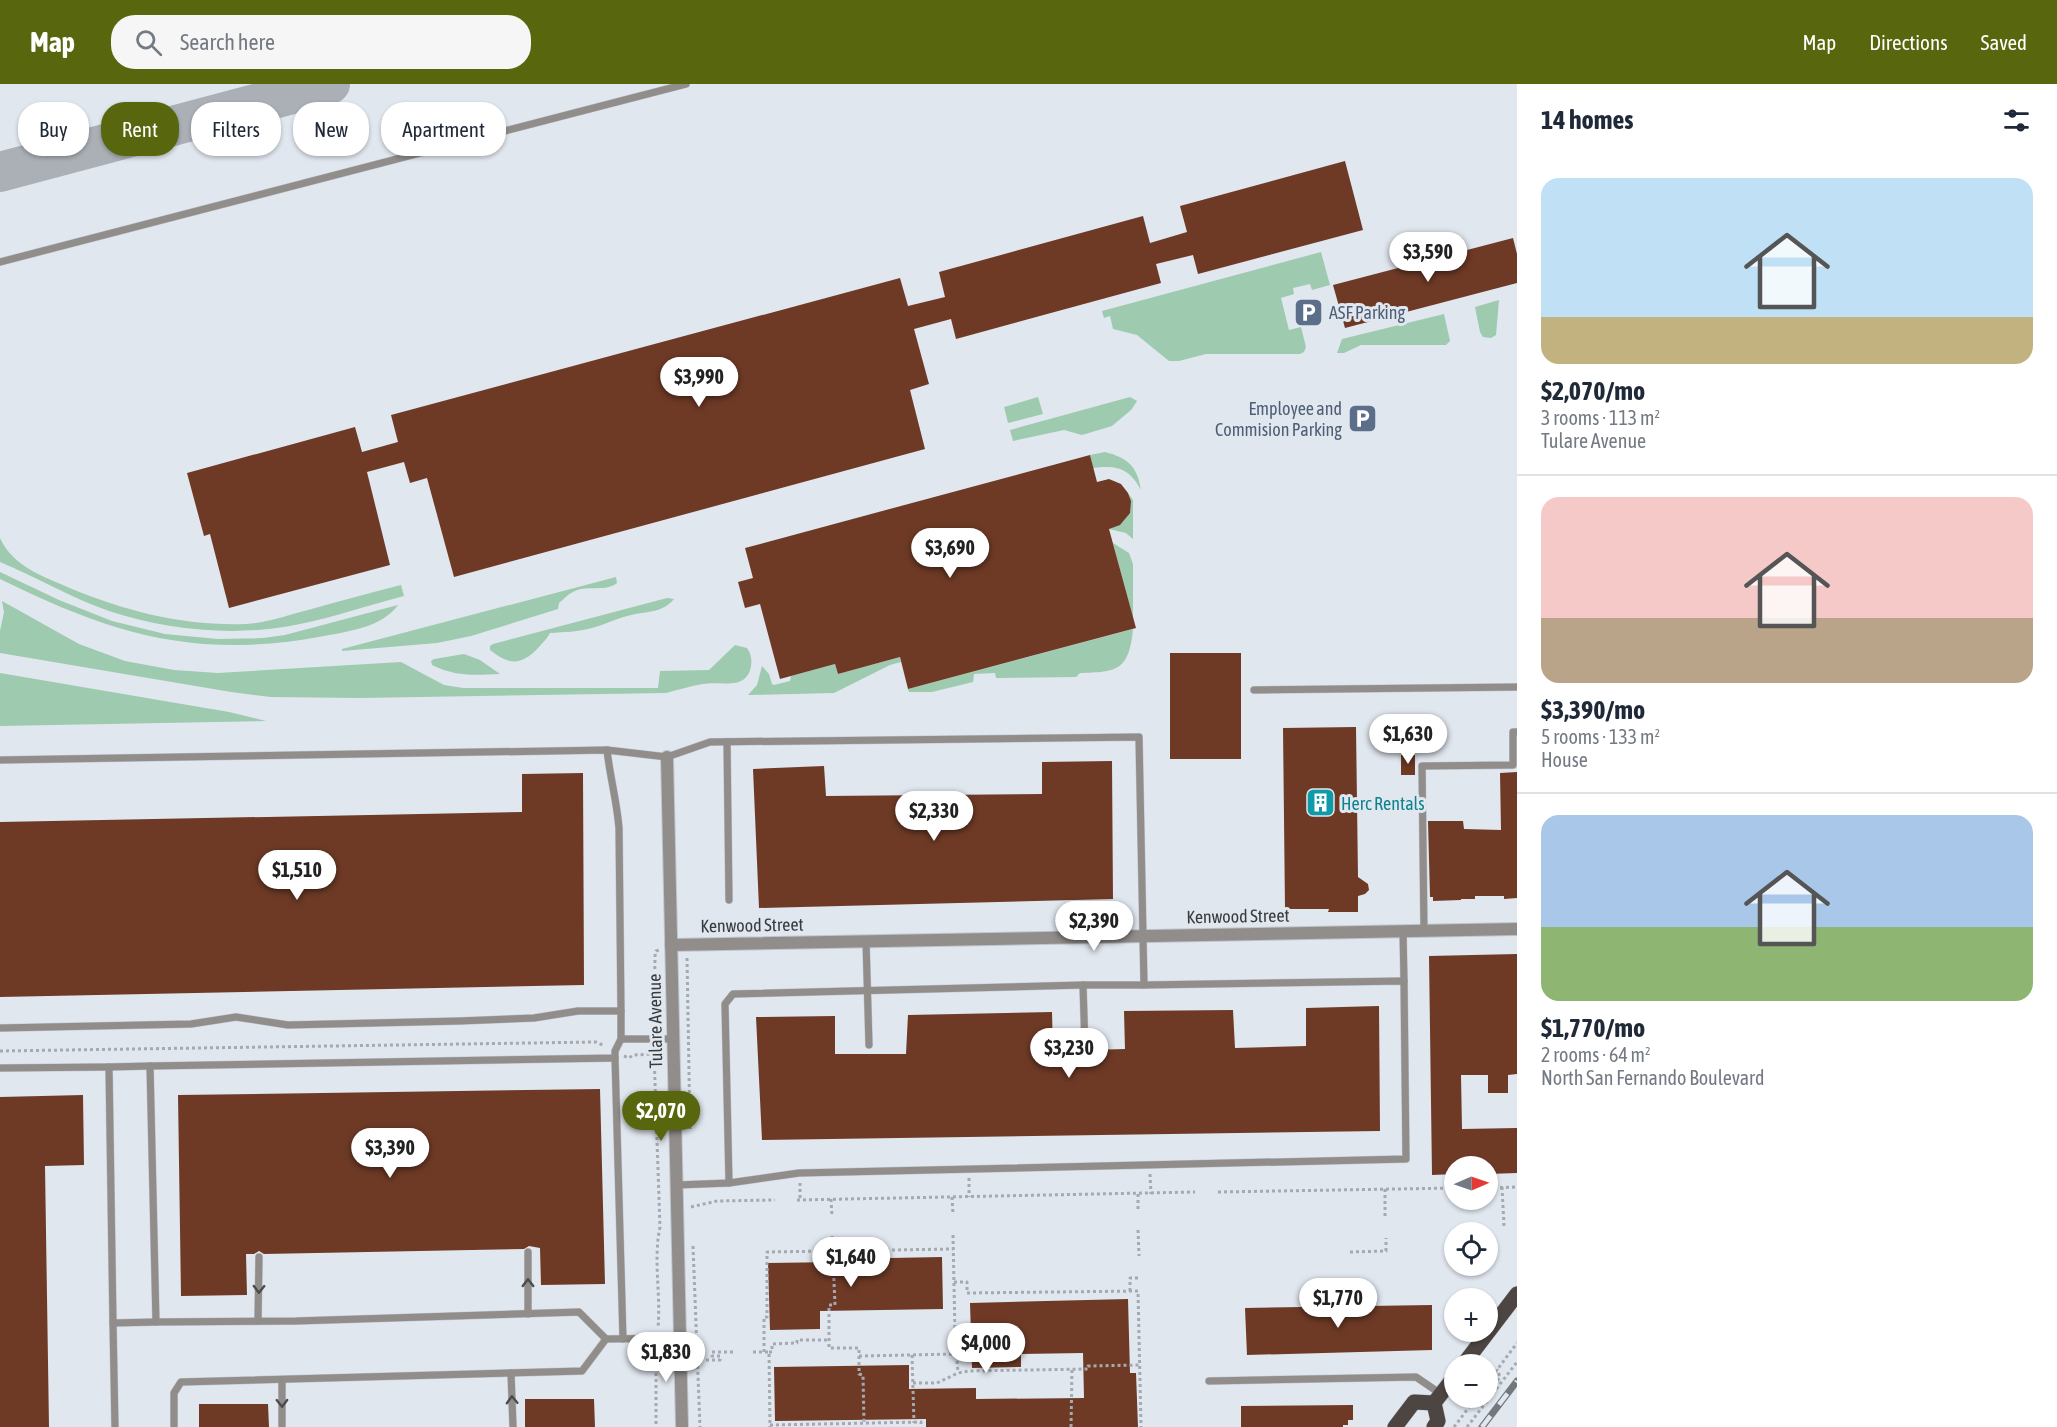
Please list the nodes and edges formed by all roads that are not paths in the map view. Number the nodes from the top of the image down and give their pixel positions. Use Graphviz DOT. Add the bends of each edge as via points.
graph roads {
  1 [pos="686,84"];
  2 [pos="0,262"];
  3 [pos="1517,687"];
  4 [pos="1254,690"];
  5 [pos="1517,732"];
  6 [pos="727,742"];
  7 [pos="607,750"];
  8 [pos="667,757"];
  9 [pos="0,760"];
  10 [pos="729,900"];
  11 [pos="1517,929"];
  12 [pos="1403,931"];
  13 [pos="1424,931"];
  14 [pos="1143,936"];
  15 [pos="866,941"];
  16 [pos="671,945"];
  17 [pos="1404,981"];
  18 [pos="1083,985"];
  19 [pos="1144,985"];
  20 [pos="867,991"];
  21 [pos="621,1011"];
  22 [pos="0,1028"];
  23 [pos="621,1039"];
  24 [pos="673,1039"];
  25 [pos="868,1045"];
  26 [pos="1085,1048"];
  27 [pos="615,1054"];
  28 [pos="150,1066"];
  29 [pos="109,1067"];
  30 [pos="0,1068"];
  31 [pos="729,1183"];
  32 [pos="677,1185"];
  33 [pos="528,1252"];
  34 [pos="259,1257"];
  35 [pos="1517,1294"];
  36 [pos="528,1314"];
  37 [pos="258,1321"];
  38 [pos="156,1322"];
  39 [pos="113,1323"];
  40 [pos="680,1338"];
  41 [pos="606,1339"];
  42 [pos="623,1339"];
  43 [pos="1471,1354"];
  44 [pos="511,1373"];
  45 [pos="282,1380"];
  46 [pos="1209,1382"];
  47 [pos="1444,1391"];
  48 [pos="1438,1399"];
  49 [pos="115,1427"];
  50 [pos="174,1427"];
  51 [pos="282,1427"];
  52 [pos="513,1427"];
  53 [pos="682,1427"];
  54 [pos="1395,1427"];
  55 [pos="1434,1427"];
  1 -- 2 [label="lane"];
  3 -- 4 [label="lane"];
  5 -- 13 [label="lane" via="1513,732 1513,765 1422,766"];
  6 -- 8 [label="lane" via="710,742"];
  6 -- 10 [label="lane"];
  6 -- 14 [label="lane" via="1139,737"];
  7 -- 8 [label="lane"];
  7 -- 9 [label="lane"];
  7 -- 21 [label="lane" via="619,828"];
  8 -- 16 [label="street, Tulare Avenue"];
  11 -- 13 [label="street, Kenwood Street"];
  12 -- 13 [label="street, Kenwood Street"];
  12 -- 14 [label="street, Kenwood Street"];
  12 -- 17 [label="lane"];
  14 -- 15 [label="street, Kenwood Street"];
  14 -- 19 [label="lane"];
  15 -- 16 [label="street, Kenwood Street"];
  15 -- 20 [label="lane"];
  16 -- 24 [label="street, Tulare Avenue"];
  17 -- 19 [label="lane"];
  17 -- 31 [label="lane" via="1406,1159 799,1173"];
  18 -- 19 [label="lane"];
  18 -- 20 [label="lane"];
  18 -- 26 [label="lane"];
  20 -- 25 [label="lane"];
  20 -- 31 [label="lane" via="733,994 725,1004"];
  21 -- 22 [label="lane" via="459,1021 288,1025 236,1017 191,1024"];
  21 -- 23 [label="lane"];
  23 -- 24 [label="lane"];
  23 -- 27 [label="lane"];
  24 -- 32 [label="street, Tulare Avenue"];
  27 -- 28 [label="lane"];
  27 -- 42 [label="lane"];
  28 -- 29 [label="lane"];
  28 -- 38 [label="lane"];
  29 -- 30 [label="lane"];
  29 -- 39 [label="lane"];
  31 -- 32 [label="lane"];
  32 -- 40 [label="street, Tulare Avenue"];
  36 -- 33 [label="lane, one-way"];
  34 -- 37 [label="lane, one-way"];
  35 -- 43 [label="main road"];
  36 -- 37 [label="lane"];
  36 -- 41 [label="lane" via="579,1312"];
  37 -- 38 [label="lane"];
  38 -- 39 [label="lane"];
  39 -- 49 [label="lane"];
  40 -- 42 [label="lane"];
  40 -- 53 [label="street, Tulare Avenue"];
  41 -- 42 [label="lane"];
  41 -- 44 [label="lane" via="582,1371"];
  44 -- 45 [label="lane"];
  52 -- 44 [label="lane, one-way"];
  45 -- 50 [label="lane" via="181,1382 174,1393"];
  45 -- 51 [label="lane, one-way"];
  46 -- 48 [label="lane" via="1416,1377"];
  47 -- 48 [label="main road"];
  48 -- 54 [label="main road" via="1414,1402"];
  48 -- 55 [label="main road" via="1438,1421"];
}
